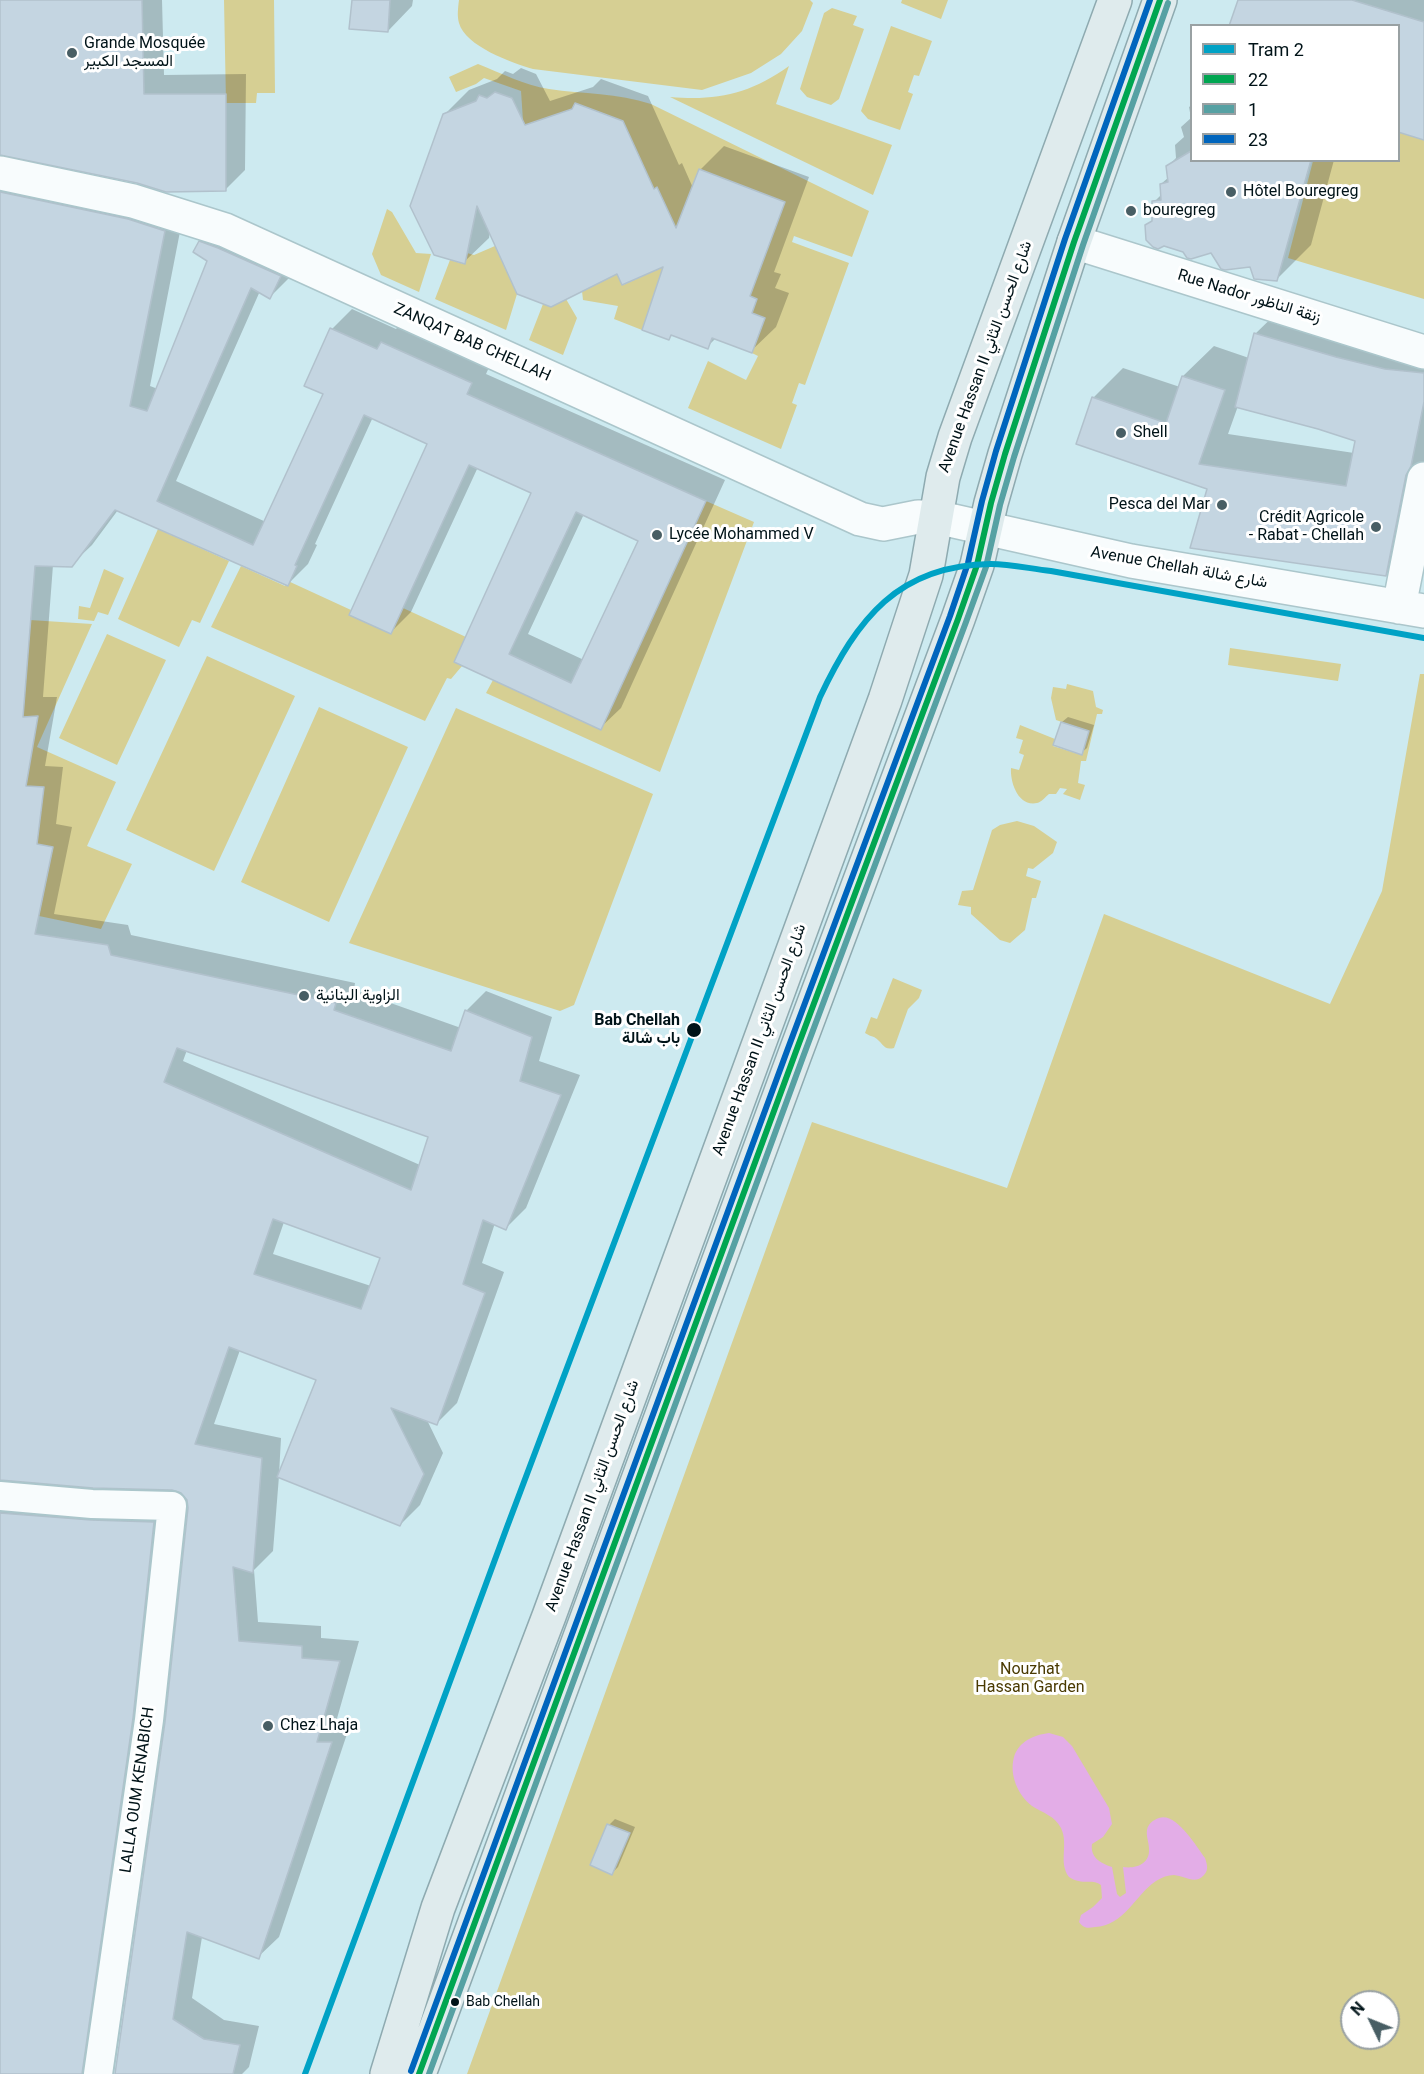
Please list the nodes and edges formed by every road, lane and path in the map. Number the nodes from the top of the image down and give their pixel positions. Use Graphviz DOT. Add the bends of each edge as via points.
graph roads {
  1 [pos="1115,0"];
  2 [pos="1160,0"];
  3 [pos="0,173"];
  4 [pos="1074,242"];
  5 [pos="1424,352"];
  6 [pos="1424,479"];
  7 [pos="936,517"];
  8 [pos="985,528"];
  9 [pos="1412,609"];
  10 [pos="0,1496"];
  11 [pos="438,1908"];
  12 [pos="98,2074"];
  13 [pos="364,2074"];
  14 [pos="387,2074"];
  15 [pos="419,2074"];
  1 -- 7 [label="main road, Avenue Hassan II شارع الحسن الثاني" via="955,437"];
  2 -- 4 [label="main road"];
  3 -- 7 [label="street, ZANQAT BAB CHELLAH" via="133,201 225,230 860,519 883,524"];
  4 -- 5 [label="street, Rue Nador زنقة الناظور"];
  4 -- 8 [label="main road"];
  6 -- 9 [label="street"];
  7 -- 8 [label="street, Avenue Chellah شارع شالة"];
  7 -- 11 [label="main road, Avenue Hassan II شارع الحسن الثاني" via="926,575 885,700"];
  8 -- 9 [label="street, Avenue Chellah شارع شالة" via="1131,561"];
  8 -- 15 [label="main road" via="958,619"];
  10 -- 12 [label="street, LALLA OUM KENABICH" via="172,1506 149,1719"];
  11 -- 13 [label="main road" via="409,1953"];
  11 -- 14 [label="main road, Avenue Hassan II شارع الحسن الثاني"];
}
